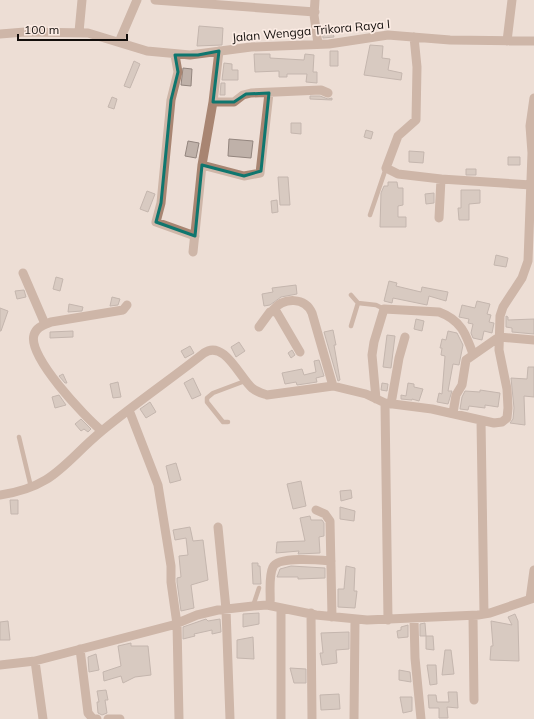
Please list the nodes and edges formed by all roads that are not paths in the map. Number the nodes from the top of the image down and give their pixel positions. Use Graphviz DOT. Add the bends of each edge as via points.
graph roads {
  1 [pos="82,0"];
  2 [pos="137,0"];
  3 [pos="155,0"];
  4 [pos="315,0"];
  5 [pos="512,0"];
  6 [pos="230,3"];
  7 [pos="314,12"];
  8 [pos="79,32"];
  9 [pos="0,34"];
  10 [pos="414,37"];
  11 [pos="507,41"];
  12 [pos="534,41"];
  13 [pos="119,42"];
  14 [pos="318,44"];
  15 [pos="219,51"];
  16 [pos="175,55"];
  17 [pos="269,93"];
  18 [pos="328,93"];
  19 [pos="534,98"];
  20 [pos="213,102"];
  21 [pos="202,165"];
  22 [pos="386,168"];
  23 [pos="441,179"];
  24 [pos="531,184"];
  25 [pos="370,215"];
  26 [pos="440,218"];
  27 [pos="195,236"];
  28 [pos="193,252"];
  29 [pos="24,273"];
  30 [pos="351,295"];
  31 [pos="358,303"];
  32 [pos="127,305"];
  33 [pos="384,309"];
  34 [pos="273,310"];
  35 [pos="45,324"];
  36 [pos="351,326"];
  37 [pos="259,327"];
  38 [pos="405,337"];
  39 [pos="499,337"];
  40 [pos="534,340"];
  41 [pos="300,352"];
  42 [pos="473,354"];
  43 [pos="245,381"];
  44 [pos="333,386"];
  45 [pos="376,399"];
  46 [pos="388,404"];
  47 [pos="129,410"];
  48 [pos="453,413"];
  49 [pos="481,420"];
  50 [pos="228,422"];
  51 [pos="102,431"];
  52 [pos="19,437"];
  53 [pos="31,487"];
  54 [pos="0,495"];
  55 [pos="316,510"];
  56 [pos="218,527"];
  57 [pos="331,561"];
  58 [pos="534,570"];
  59 [pos="259,588"];
  60 [pos="532,598"];
  61 [pos="270,605"];
  62 [pos="253,606"];
  63 [pos="226,609"];
  64 [pos="280,609"];
  65 [pos="311,613"];
  66 [pos="484,614"];
  67 [pos="332,616"];
  68 [pos="473,616"];
  69 [pos="355,620"];
  70 [pos="388,620"];
  71 [pos="414,620"];
  72 [pos="177,624"];
  73 [pos="80,649"];
  74 [pos="35,661"];
  75 [pos="0,666"];
  76 [pos="474,700"];
  77 [pos="43,719"];
  78 [pos="97,719"];
  79 [pos="108,719"];
  80 [pos="120,719"];
  81 [pos="179,719"];
  82 [pos="230,719"];
  83 [pos="281,719"];
  84 [pos="312,719"];
  85 [pos="354,719"];
  86 [pos="421,719"];
  1 -- 8 [label="street"];
  2 -- 13 [label="street"];
  3 -- 6 [label="street"];
  4 -- 7 [label="street"];
  5 -- 11 [label="street"];
  6 -- 7 [label="street"];
  7 -- 14 [label="street"];
  8 -- 9 [label="street, Jalan Wengga Trikora Raya I"];
  8 -- 13 [label="street, Jalan Wengga Trikora Raya I"];
  10 -- 11 [label="street, Jalan Wengga Trikora Raya I"];
  10 -- 14 [label="street, Jalan Wengga Trikora Raya I" via="388,35"];
  10 -- 22 [label="street" via="417,67 416,120 398,136"];
  11 -- 12 [label="street, Jalan Wengga Trikora Raya I"];
  13 -- 16 [label="street, Jalan Wengga Trikora Raya I" via="147,51"];
  14 -- 15 [label="street, Jalan Wengga Trikora Raya I"];
  15 -- 16 [label="street, Jalan Wengga Trikora Raya I" via="198,55"];
  15 -- 20 [label="street"];
  16 -- 27 [label="street" via="178,72 171,100 161,203 156,222"];
  17 -- 18 [label="street" via="321,90"];
  17 -- 20 [label="street" via="246,94 234,102"];
  17 -- 21 [label="street" via="260,173 244,176"];
  19 -- 24 [label="street" via="530,126"];
  20 -- 21 [label="street"];
  21 -- 27 [label="street"];
  22 -- 23 [label="street" via="398,174"];
  22 -- 25 [label="lane"];
  23 -- 24 [label="street"];
  23 -- 26 [label="street"];
  24 -- 39 [label="street" via="528,261 522,278 502,310"];
  27 -- 28 [label="street"];
  29 -- 35 [label="street"];
  30 -- 31 [label="lane"];
  31 -- 33 [label="lane" via="376,305"];
  31 -- 36 [label="lane"];
  32 -- 35 [label="street" via="123,310"];
  33 -- 42 [label="street" via="439,312 448,315 463,328"];
  33 -- 45 [label="street" via="372,355"];
  34 -- 37 [label="street"];
  34 -- 41 [label="street" via="280,315"];
  34 -- 44 [label="street" via="285,301 302,301 308,306"];
  35 -- 51 [label="street" via="34,333 35,351 52,376"];
  38 -- 46 [label="street"];
  39 -- 40 [label="street"];
  39 -- 42 [label="street" via="482,351"];
  39 -- 49 [label="street" via="500,357 508,389 507,418 497,423"];
  42 -- 48 [label="street" via="464,365 462,385 456,395"];
  43 -- 44 [label="street" via="258,393 267,395"];
  43 -- 47 [label="street" via="222,352 208,350"];
  43 -- 50 [label="lane" via="213,393 207,398 207,402 223,422"];
  44 -- 45 [label="street"];
  45 -- 46 [label="street"];
  46 -- 48 [label="street"];
  46 -- 70 [label="street"];
  47 -- 51 [label="street"];
  47 -- 72 [label="street" via="158,486"];
  48 -- 49 [label="street"];
  49 -- 66 [label="street"];
  51 -- 53 [label="street" via="58,472 41,484"];
  52 -- 53 [label="lane"];
  53 -- 54 [label="street"];
  55 -- 57 [label="street" via="325,514 330,521"];
  56 -- 63 [label="street"];
  57 -- 61 [label="street" via="311,559 276,563 272,567"];
  57 -- 67 [label="street"];
  58 -- 60 [label="street"];
  59 -- 62 [label="lane"];
  60 -- 66 [label="street"];
  61 -- 62 [label="street"];
  61 -- 64 [label="street"];
  62 -- 63 [label="street"];
  63 -- 72 [label="street" via="197,615"];
  63 -- 82 [label="street"];
  64 -- 65 [label="street"];
  64 -- 83 [label="street"];
  65 -- 67 [label="street"];
  65 -- 84 [label="street"];
  66 -- 68 [label="street"];
  67 -- 69 [label="street"];
  68 -- 71 [label="street"];
  68 -- 76 [label="street"];
  69 -- 70 [label="street"];
  69 -- 85 [label="street"];
  70 -- 71 [label="street"];
  71 -- 86 [label="street"];
  72 -- 73 [label="street"];
  72 -- 81 [label="street"];
  73 -- 74 [label="street"];
  73 -- 78 [label="street" via="88,713 93,719"];
  74 -- 75 [label="street"];
  74 -- 77 [label="street"];
  79 -- 80 [label="street"];
}
